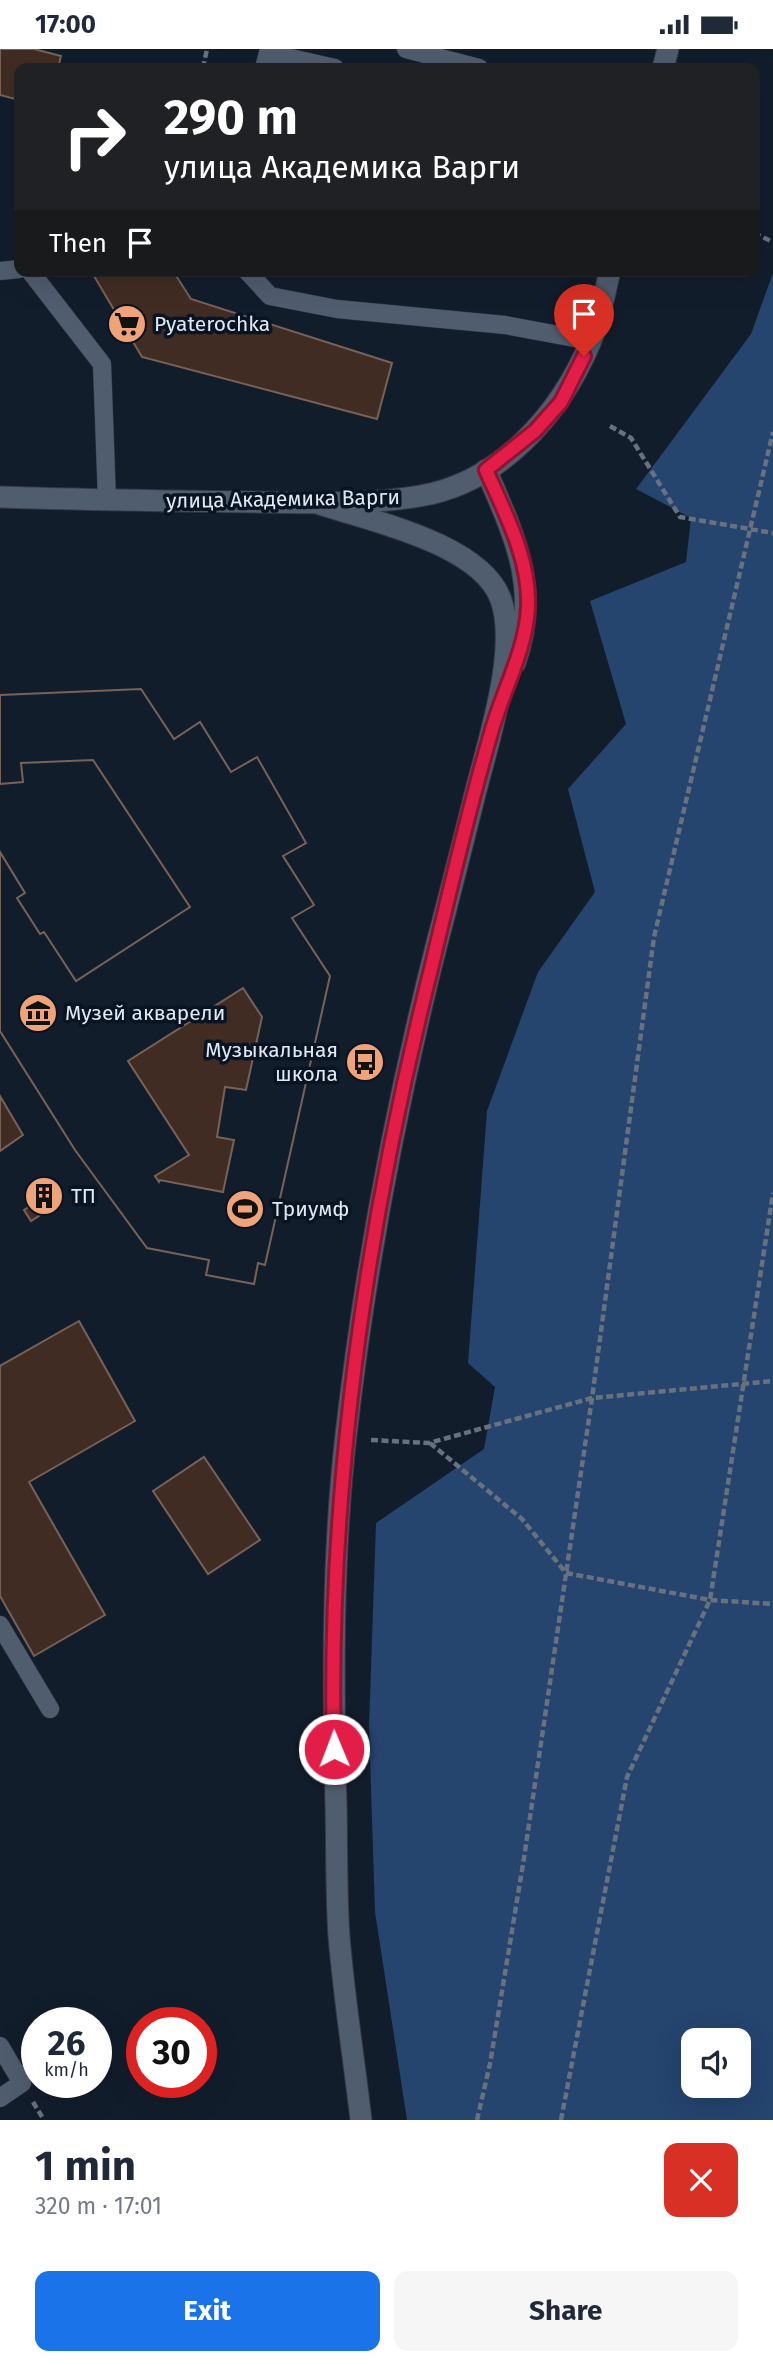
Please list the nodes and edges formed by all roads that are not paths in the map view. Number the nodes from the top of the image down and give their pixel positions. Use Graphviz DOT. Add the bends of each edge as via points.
graph roads {
  1 [pos="406,49"];
  2 [pos="265,63"];
  3 [pos="313,63"];
  4 [pos="460,63"];
  5 [pos="35,277"];
  6 [pos="253,277"];
  7 [pos="608,277"];
  8 [pos="591,341"];
  9 [pos="486,470"];
  10 [pos="0,497"];
  11 [pos="107,500"];
  12 [pos="315,503"];
  13 [pos="491,731"];
  14 [pos="0,1625"];
  15 [pos="50,1709"];
  16 [pos="0,2046"];
  17 [pos="0,2098"];
  18 [pos="361,2120"];
  1 -- 4 [label="lane"];
  2 -- 3 [label="lane" via="268,53"];
  5 -- 11 [label="lane" via="102,364"];
  6 -- 8 [label="lane" via="270,296 337,309 505,325"];
  7 -- 8 [label="street, улица Академика Варги"];
  8 -- 9 [label="street, улица Академика Варги" via="561,402 535,431"];
  9 -- 12 [label="street, улица Академика Варги" via="422,496"];
  9 -- 13 [label="street" via="525,572 528,608 518,656"];
  10 -- 11 [label="street, улица Академика Варги"];
  11 -- 12 [label="street, улица Академика Варги"];
  12 -- 13 [label="street" via="444,547 486,575 500,595 507,622 507,647"];
  13 -- 18 [label="street" via="399,1097 377,1211 345,1438 334,1722 339,1936"];
  14 -- 15 [label="lane"];
  16 -- 17 [label="lane" via="22,2083"];
}
